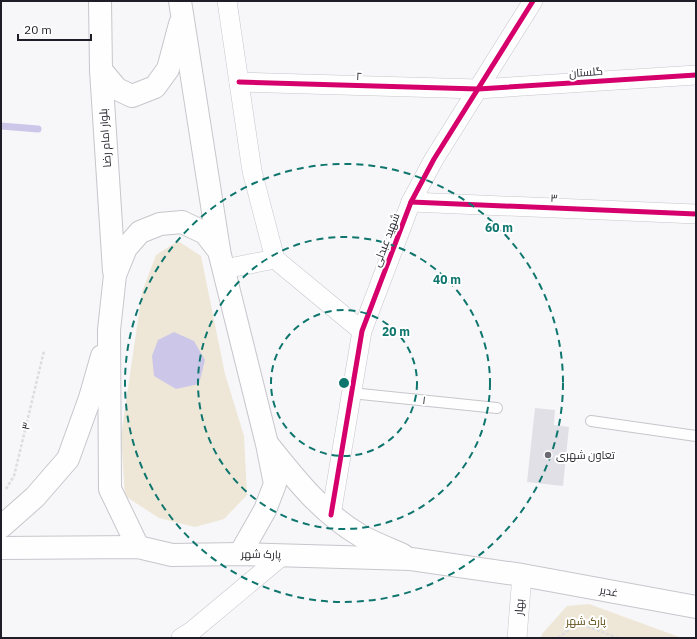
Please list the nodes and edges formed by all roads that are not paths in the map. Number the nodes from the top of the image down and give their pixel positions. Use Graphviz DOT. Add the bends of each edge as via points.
graph roads {
  1 [pos="100,1"];
  2 [pos="227,1"];
  3 [pos="533,1"];
  4 [pos="181,10"];
  5 [pos="101,70"];
  6 [pos="696,75"];
  7 [pos="239,82"];
  8 [pos="478,90"];
  9 [pos="411,202"];
  10 [pos="696,214"];
  11 [pos="275,259"];
  12 [pos="222,260"];
  13 [pos="115,276"];
  14 [pos="109,330"];
  15 [pos="362,331"];
  16 [pos="351,393"];
  17 [pos="497,408"];
  18 [pos="591,421"];
  19 [pos="696,436"];
  20 [pos="267,444"];
  21 [pos="331,515"];
  22 [pos="1,527"];
  23 [pos="138,547"];
  24 [pos="1,548"];
  25 [pos="240,554"];
  26 [pos="283,555"];
  27 [pos="411,559"];
  28 [pos="522,576"];
  29 [pos="696,607"];
  30 [pos="182,638"];
  31 [pos="517,638"];
  1 -- 5 [label="main road, بلوار امام رضا"];
  2 -- 7 [label="street"];
  3 -- 8 [label="street, شهید عبدلی"];
  4 -- 5 [label="main road" via="168,69 155,87 132,96 117,89"];
  4 -- 12 [label="main road"];
  5 -- 13 [label="main road, بلوار امام رضا"];
  6 -- 8 [label="street, گلستان"];
  7 -- 8 [label="street, ۲"];
  7 -- 11 [label="street" via="252,171"];
  8 -- 9 [label="street, شهید عبدلی" via="434,159"];
  9 -- 10 [label="street, ۳"];
  9 -- 15 [label="street, شهید عبدلی"];
  11 -- 12 [label="street"];
  11 -- 15 [label="street"];
  12 -- 13 [label="main road" via="204,233 182,222 160,224 140,232 126,248"];
  12 -- 20 [label="main road"];
  13 -- 14 [label="main road"];
  14 -- 22 [label="main road" via="90,398 68,459 35,498"];
  14 -- 23 [label="main road" via="110,489"];
  15 -- 16 [label="street, شهید عبدلی"];
  16 -- 17 [label="lane, ۱"];
  16 -- 21 [label="street, شهید عبدلی"];
  18 -- 19 [label="lane"];
  20 -- 21 [label="main road" via="306,493"];
  20 -- 25 [label="main road" via="275,484 265,510"];
  21 -- 27 [label="main road" via="361,536"];
  23 -- 24 [label="main road, پارک شهر"];
  23 -- 25 [label="main road, پارک شهر" via="172,555"];
  25 -- 26 [label="main road, پارک شهر"];
  26 -- 27 [label="main road, پارک شهر"];
  26 -- 30 [label="street"];
  27 -- 28 [label="main road, پارک شهر"];
  28 -- 29 [label="main road, غدیر"];
  28 -- 31 [label="street, بهار"];
}
